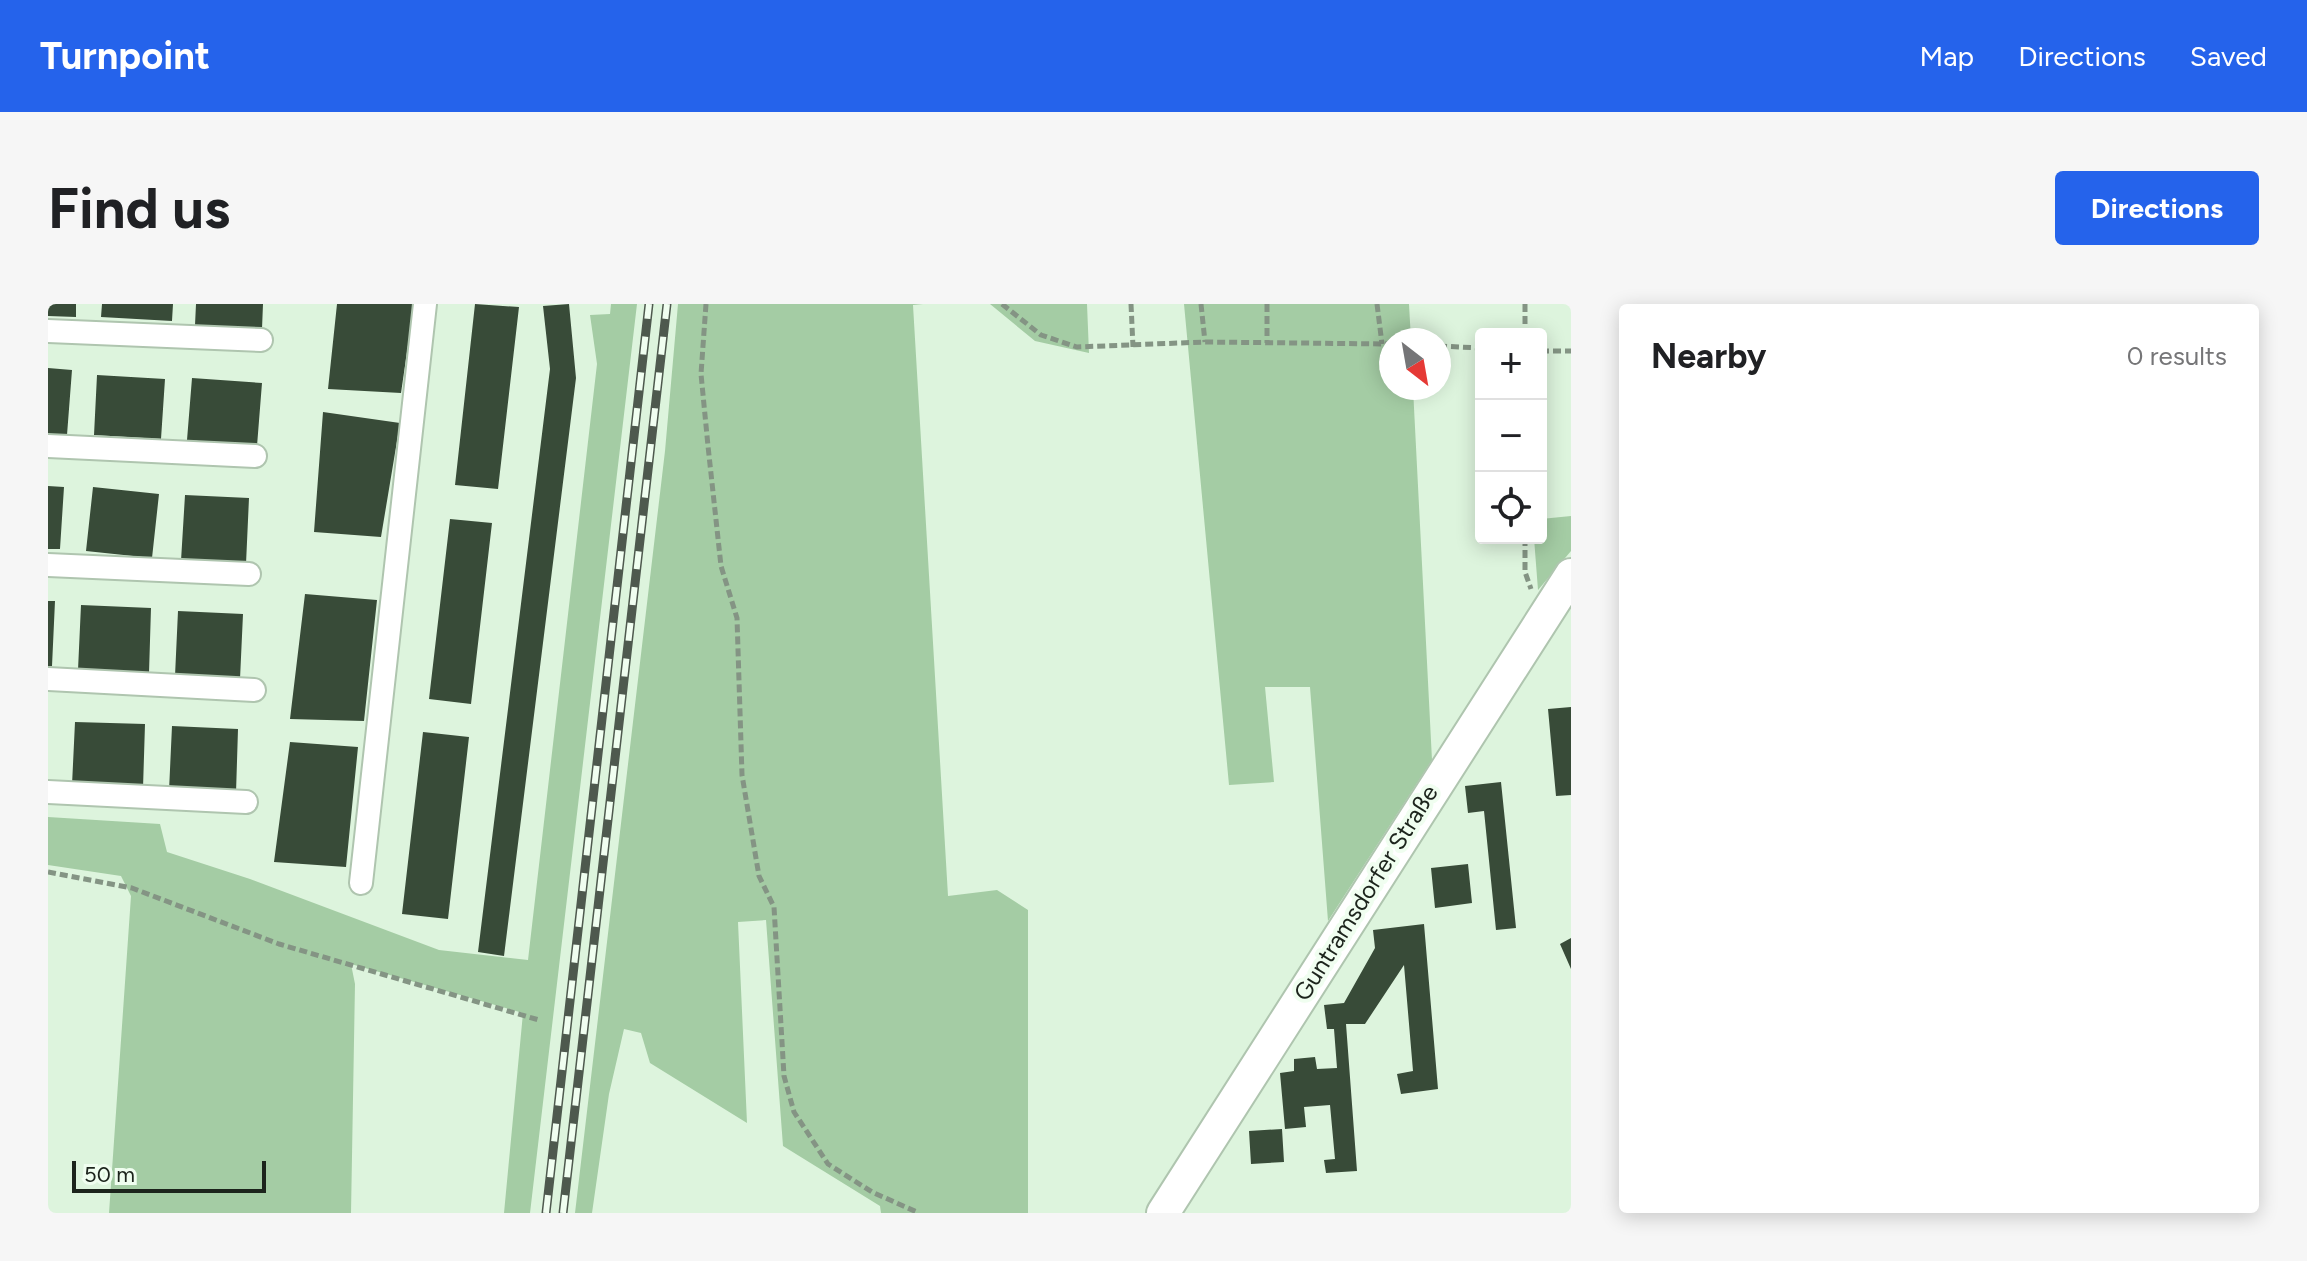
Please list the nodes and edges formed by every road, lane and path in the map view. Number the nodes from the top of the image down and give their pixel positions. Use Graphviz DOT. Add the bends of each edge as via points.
graph roads {
  1 [pos="425,304"];
  2 [pos="706,304"];
  3 [pos="1002,304"];
  4 [pos="1131,304"];
  5 [pos="1201,304"];
  6 [pos="1267,304"];
  7 [pos="1377,304"];
  8 [pos="1525,304"];
  9 [pos="1380,328"];
  10 [pos="1525,328"];
  11 [pos="48,331"];
  12 [pos="261,340"];
  13 [pos="1205,342"];
  14 [pos="1267,343"];
  15 [pos="1379,344"];
  16 [pos="1133,347"];
  17 [pos="1451,347"];
  18 [pos="1475,348"];
  19 [pos="1547,351"];
  20 [pos="1571,351"];
  21 [pos="48,446"];
  22 [pos="255,456"];
  23 [pos="1525,544"];
  24 [pos="48,565"];
  25 [pos="249,574"];
  26 [pos="1571,575"];
  27 [pos="1541,620"];
  28 [pos="48,679"];
  29 [pos="254,690"];
  30 [pos="48,792"];
  31 [pos="246,802"];
  32 [pos="48,872"];
  33 [pos="361,883"];
  34 [pos="539,1020"];
  35 [pos="919,1213"];
  36 [pos="1163,1213"];
  1 -- 33 [label="street"];
  2 -- 35 [label="path" via="701,374 708,446 721,566 737,618 742,775 759,876 774,907 784,1076 794,1112 828,1164"];
  3 -- 16 [label="path" via="1055,342"];
  4 -- 16 [label="path"];
  5 -- 13 [label="path"];
  6 -- 14 [label="path"];
  7 -- 9 [label="path"];
  8 -- 10 [label="path"];
  11 -- 12 [label="street"];
  13 -- 14 [label="path"];
  13 -- 16 [label="path"];
  14 -- 15 [label="path"];
  17 -- 18 [label="path"];
  19 -- 20 [label="path"];
  21 -- 22 [label="street"];
  23 -- 27 [label="path" via="1525,572"];
  24 -- 25 [label="street"];
  26 -- 27 [label="street, Guntramsdorfer Straße"];
  27 -- 36 [label="street, Guntramsdorfer Straße"];
  28 -- 29 [label="street"];
  30 -- 31 [label="street"];
  32 -- 34 [label="path" via="132,888 279,944"];
}
